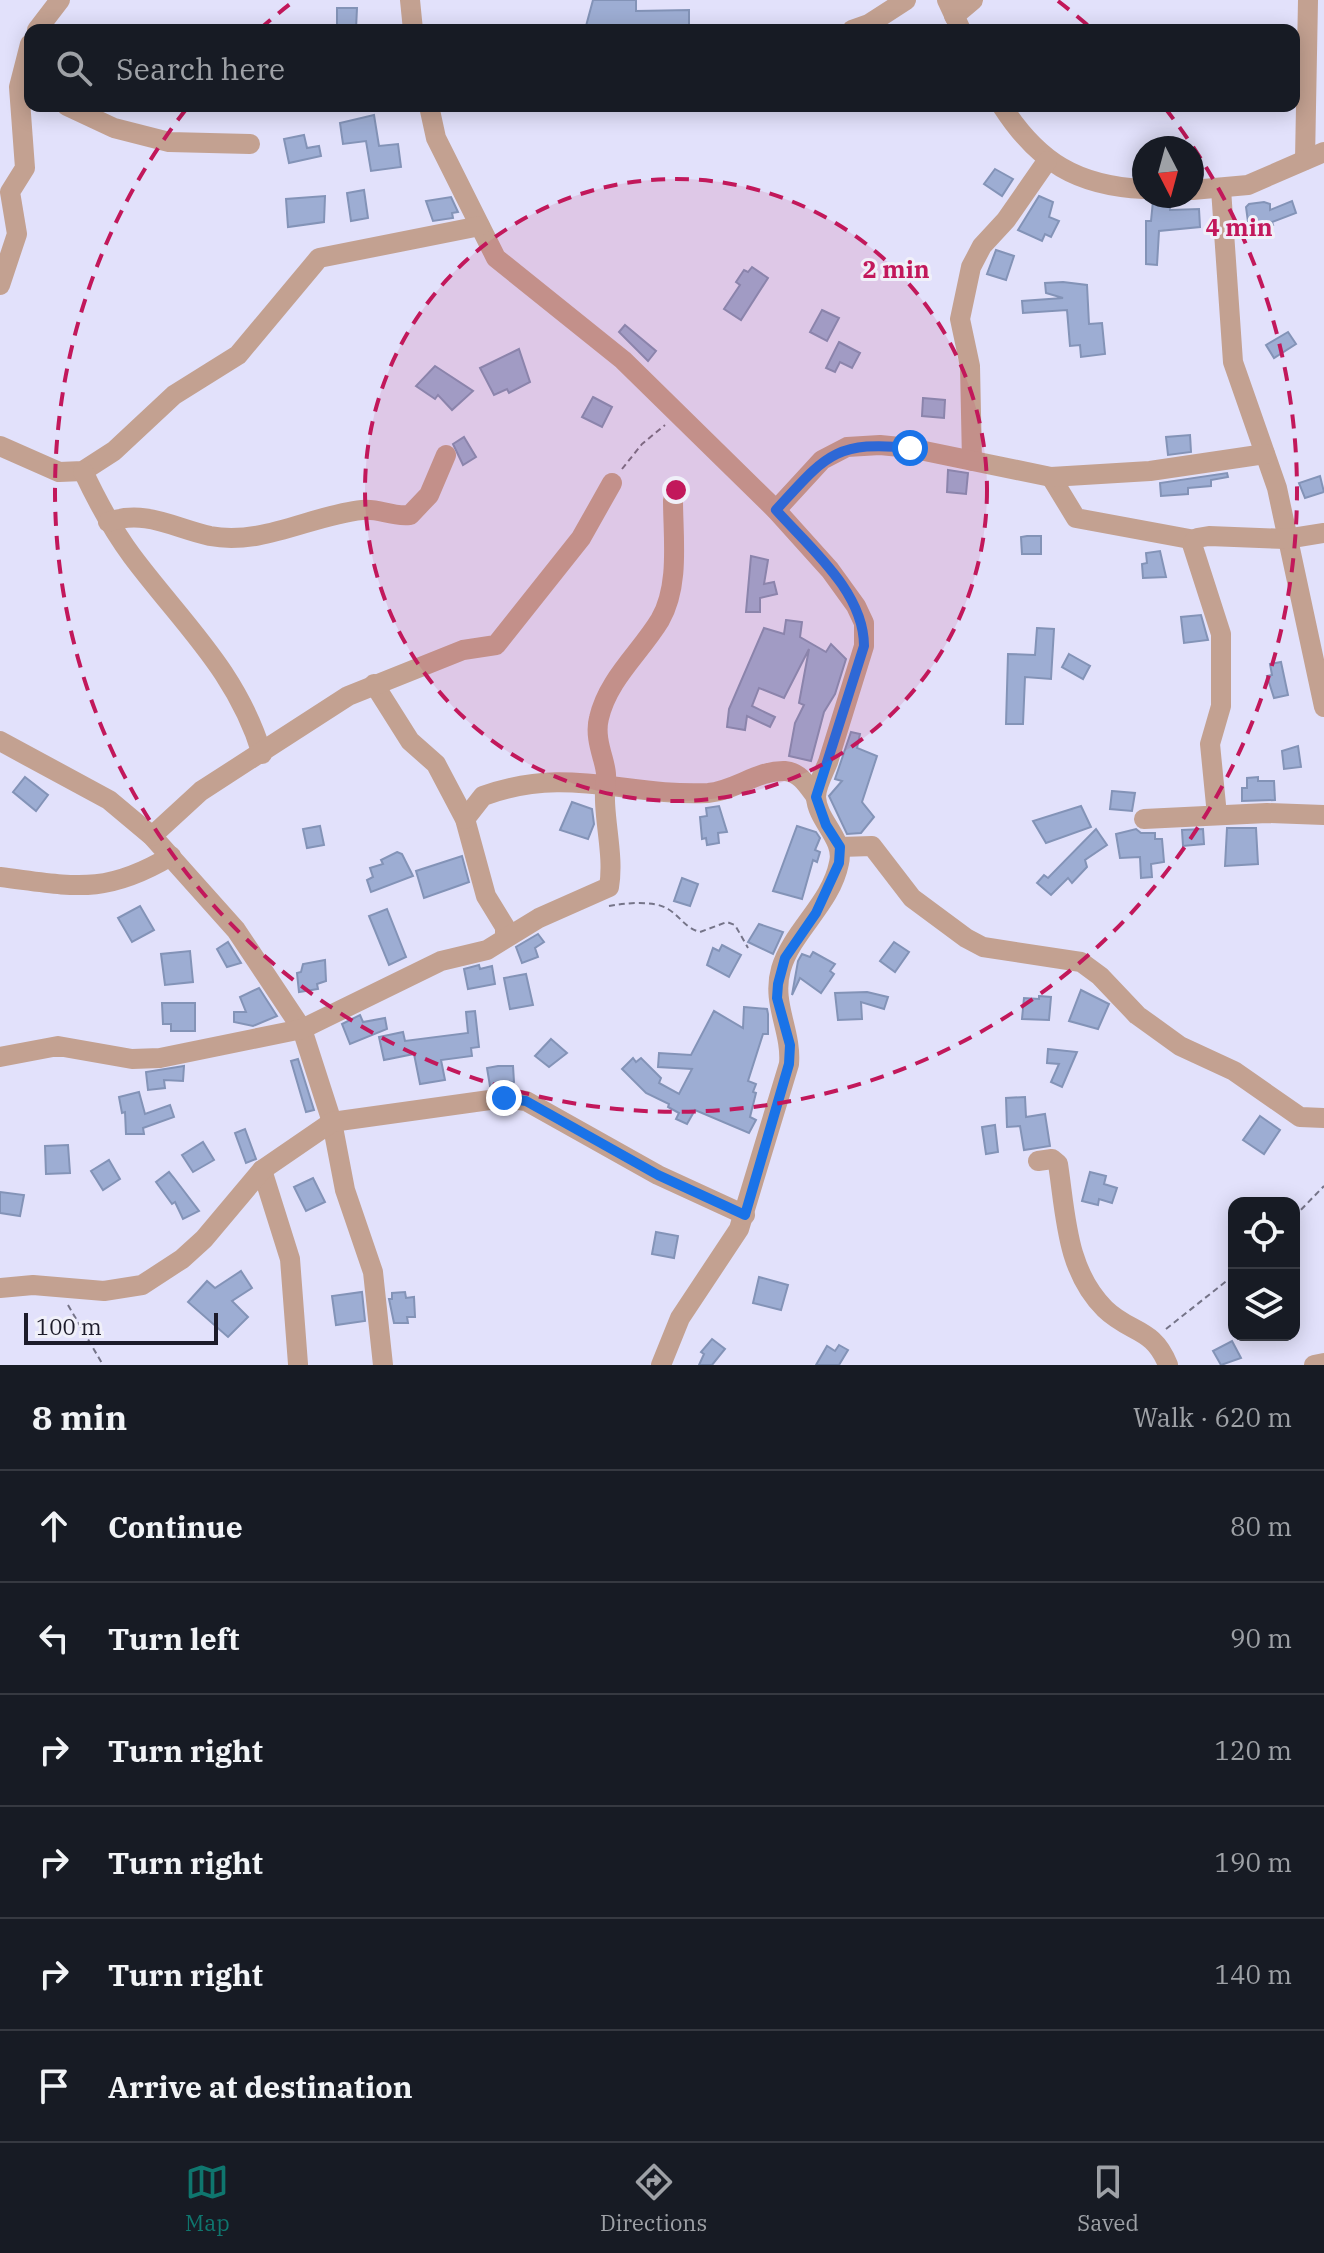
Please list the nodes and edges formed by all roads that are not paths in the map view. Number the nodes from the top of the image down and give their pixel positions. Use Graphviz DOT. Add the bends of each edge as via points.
graph roads {
  1 [pos="60,0"];
  2 [pos="410,0"];
  3 [pos="906,0"];
  4 [pos="973,0"];
  5 [pos="1308,0"];
  6 [pos="954,15"];
  7 [pos="42,24"];
  8 [pos="412,24"];
  9 [pos="869,24"];
  10 [pos="24,62"];
  11 [pos="16,86"];
  12 [pos="80,112"];
  13 [pos="430,112"];
  14 [pos="1007,112"];
  15 [pos="250,144"];
  16 [pos="1314,156"];
  17 [pos="1047,161"];
  18 [pos="1132,188"];
  19 [pos="1221,189"];
  20 [pos="1204,190"];
  21 [pos="480,226"];
  22 [pos="0,285"];
  23 [pos="0,446"];
  24 [pos="1265,454"];
  25 [pos="446,455"];
  26 [pos="972,461"];
  27 [pos="83,471"];
  28 [pos="1051,477"];
  29 [pos="612,483"];
  30 [pos="673,500"];
  31 [pos="776,510"];
  32 [pos="108,522"];
  33 [pos="1324,533"];
  34 [pos="1286,539"];
  35 [pos="1195,540"];
  36 [pos="374,684"];
  37 [pos="1324,707"];
  38 [pos="0,741"];
  39 [pos="262,754"];
  40 [pos="604,783"];
  41 [pos="816,797"];
  42 [pos="1217,815"];
  43 [pos="1324,815"];
  44 [pos="465,819"];
  45 [pos="1144,819"];
  46 [pos="152,836"];
  47 [pos="840,847"];
  48 [pos="171,856"];
  49 [pos="0,877"];
  50 [pos="505,938"];
  51 [pos="302,1029"];
  52 [pos="0,1057"];
  53 [pos="1324,1118"];
  54 [pos="332,1122"];
  55 [pos="1038,1161"];
  56 [pos="262,1170"];
  57 [pos="745,1215"];
  58 [pos="0,1288"];
  59 [pos="1324,1363"];
  60 [pos="280,1365"];
  61 [pos="298,1365"];
  62 [pos="383,1365"];
  63 [pos="661,1365"];
  64 [pos="1168,1365"];
  65 [pos="1314,1365"];
  1 -- 7 [label="street"];
  2 -- 8 [label="street"];
  3 -- 9 [label="street"];
  4 -- 6 [label="street"];
  5 -- 16 [label="street"];
  10 -- 11 [label="street"];
  11 -- 22 [label="street" via="25,168 10,192 17,234"];
  12 -- 15 [label="street" via="114,128 169,142"];
  13 -- 21 [label="street" via="436,138"];
  14 -- 17 [label="street"];
  16 -- 19 [label="street" via="1269,178"];
  17 -- 18 [label="street" via="1108,187"];
  17 -- 26 [label="street" via="971,267 960,319 970,366"];
  19 -- 20 [label="street"];
  19 -- 24 [label="street" via="1233,362"];
  21 -- 27 [label="street" via="319,258 238,355 174,395 114,451"];
  21 -- 31 [label="street" via="496,258 623,360"];
  23 -- 27 [label="street" via="59,472"];
  24 -- 28 [label="street" via="1150,471"];
  24 -- 34 [label="street"];
  25 -- 32 [label="street" via="429,495 410,515 360,510 274,532 213,536 147,517"];
  26 -- 28 [label="street"];
  26 -- 31 [label="street" via="910,448 847,447 822,460"];
  27 -- 32 [label="street"];
  28 -- 35 [label="street" via="1076,518"];
  29 -- 36 [label="street" via="581,538 496,645 463,650"];
  30 -- 40 [label="street" via="673,575 661,618 624,665 599,719"];
  31 -- 41 [label="street" via="830,570 864,623 864,646"];
  32 -- 39 [label="street" via="206,646 250,715"];
  33 -- 34 [label="street"];
  34 -- 35 [label="street"];
  34 -- 37 [label="street"];
  35 -- 42 [label="street" via="1191,551 1221,634 1221,706 1210,744"];
  36 -- 39 [label="street"];
  36 -- 44 [label="street" via="410,741 436,764"];
  38 -- 46 [label="street" via="109,800"];
  39 -- 46 [label="street" via="201,791"];
  40 -- 41 [label="street" via="709,793 786,771 800,776"];
  40 -- 44 [label="street" via="559,780 499,790 483,796"];
  40 -- 50 [label="street" via="609,887"];
  41 -- 47 [label="street"];
  42 -- 43 [label="street"];
  42 -- 45 [label="street"];
  44 -- 50 [label="street" via="486,896 505,927"];
  46 -- 48 [label="street"];
  47 -- 53 [label="street" via="872,846 912,898 966,938 983,947 1081,962 1137,1015 1180,1046 1234,1071 1300,1117"];
  47 -- 57 [label="street" via="835,876 781,969 777,998 790,1045 789,1064"];
  48 -- 49 [label="street" via="105,885"];
  48 -- 51 [label="street" via="236,930"];
  50 -- 51 [label="street" via="487,950 430,965"];
  51 -- 52 [label="street" via="160,1058 132,1059 58,1046"];
  51 -- 54 [label="street"];
  54 -- 56 [label="street"];
  54 -- 57 [label="street" via="504,1098 526,1101 658,1175"];
  54 -- 62 [label="street" via="345,1190 373,1272"];
  55 -- 64 [label="street" via="1052,1159 1058,1164 1072,1254 1089,1290 1121,1322 1154,1339"];
  56 -- 58 [label="street" via="204,1239 155,1279 104,1291"];
  56 -- 61 [label="street" via="290,1259"];
  57 -- 63 [label="street" via="680,1318"];
  59 -- 65 [label="street"];
  60 -- 61 [label="street"];
}
